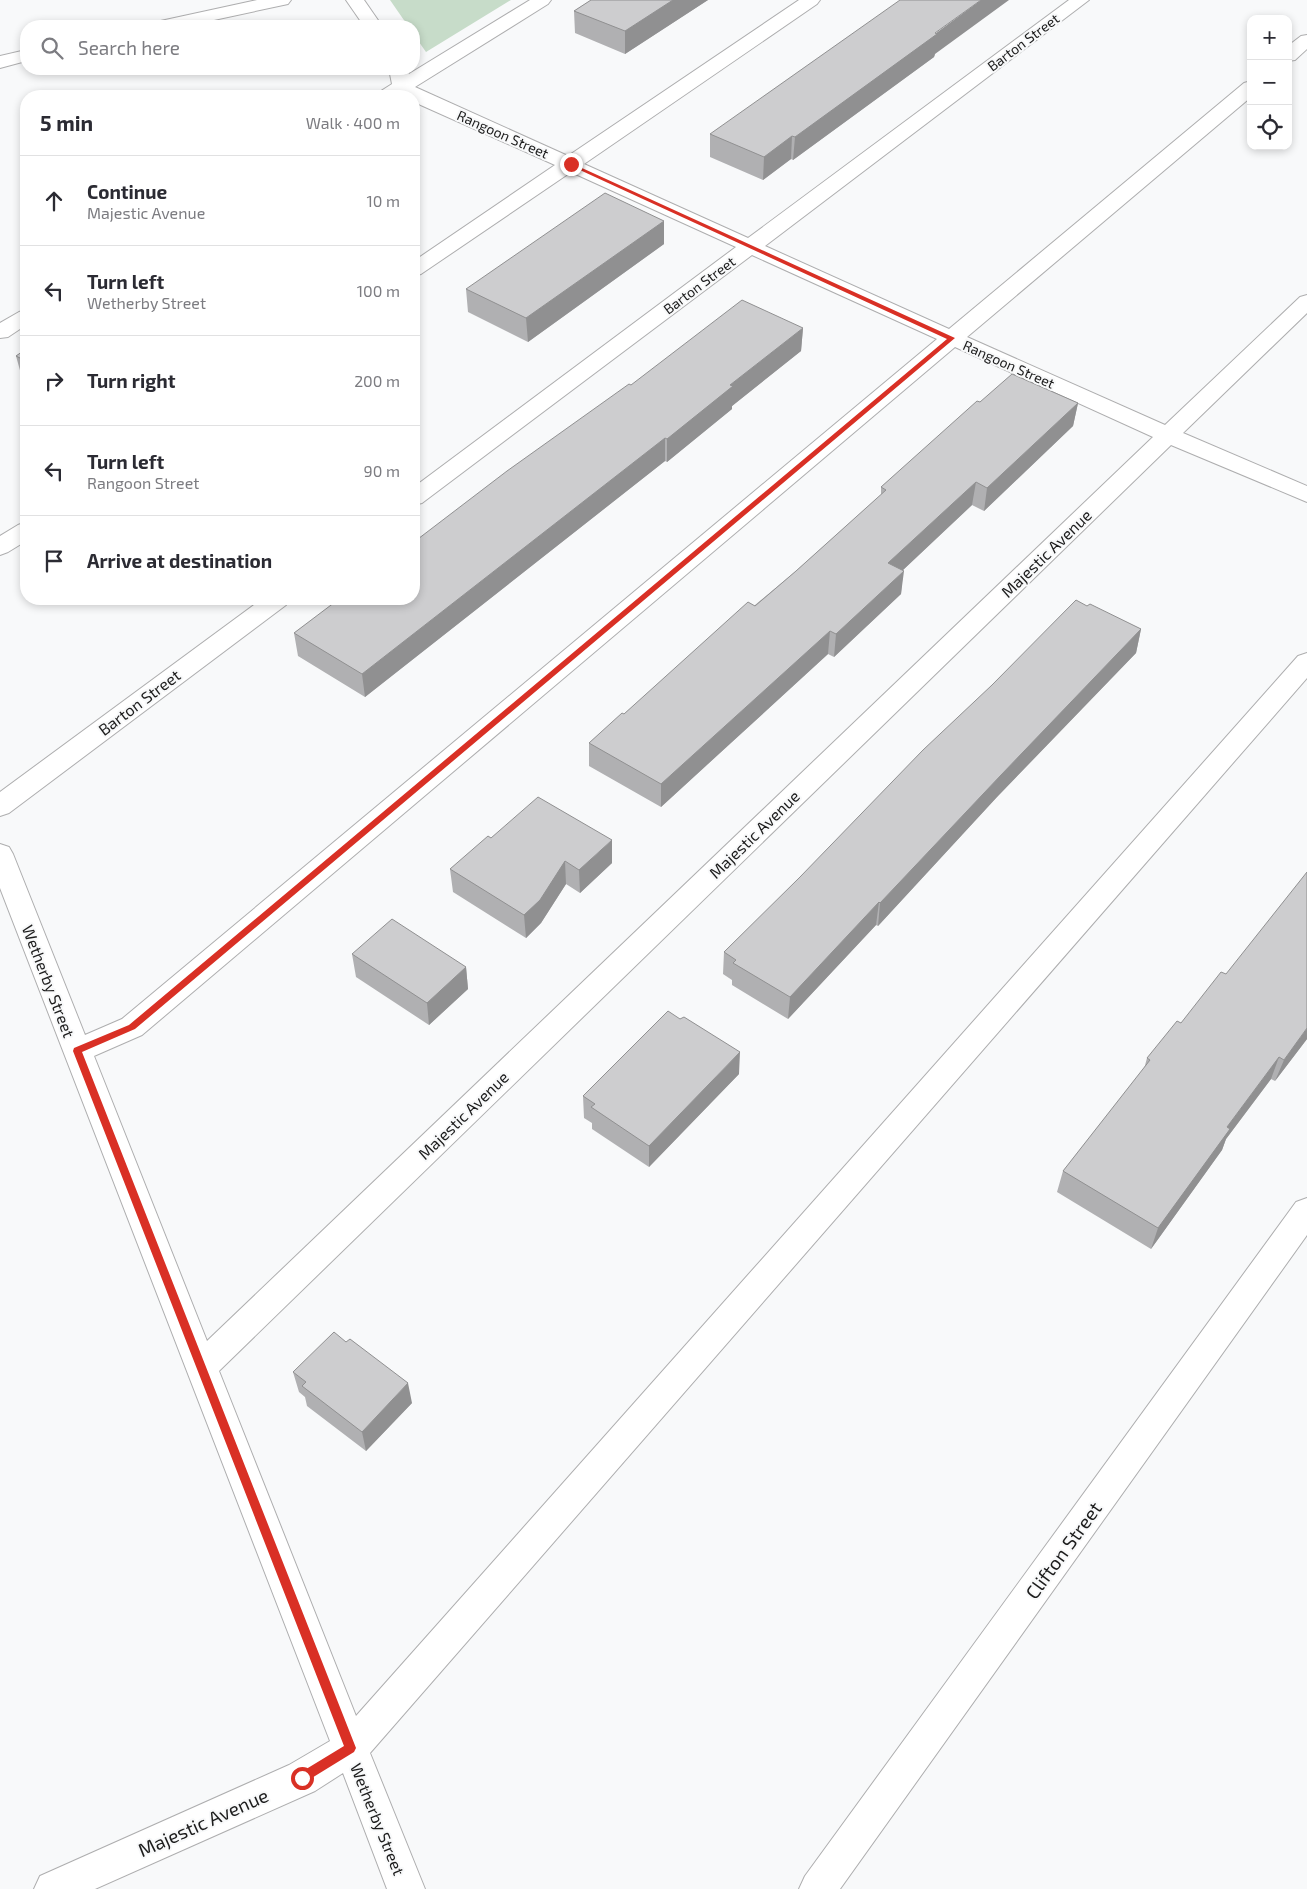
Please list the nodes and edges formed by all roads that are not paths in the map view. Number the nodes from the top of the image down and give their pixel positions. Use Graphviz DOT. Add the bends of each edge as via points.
graph roads {
  1 [pos="282,0"];
  2 [pos="355,0"];
  3 [pos="542,0"];
  4 [pos="812,0"];
  5 [pos="1080,0"];
  6 [pos="190,20"];
  7 [pos="369,20"];
  8 [pos="1307,40"];
  9 [pos="1292,53"];
  10 [pos="20,57"];
  11 [pos="0,62"];
  12 [pos="420,70"];
  13 [pos="411,75"];
  14 [pos="395,84"];
  15 [pos="1247,90"];
  16 [pos="420,98"];
  17 [pos="571,164"];
  18 [pos="750,247"];
  19 [pos="420,266"];
  20 [pos="1307,301"];
  21 [pos="20,320"];
  22 [pos="0,332"];
  23 [pos="952,338"];
  24 [pos="1168,436"];
  25 [pos="420,494"];
  26 [pos="1307,495"];
  27 [pos="20,534"];
  28 [pos="0,547"];
  29 [pos="270,605"];
  30 [pos="1307,662"];
  31 [pos="0,806"];
  32 [pos="0,854"];
  33 [pos="77,1051"];
  34 [pos="1307,1210"];
  35 [pos="201,1367"];
  36 [pos="350,1748"];
  37 [pos="53,1889"];
  38 [pos="406,1889"];
  39 [pos="818,1889"];
  1 -- 6 [label="street"];
  2 -- 7 [label="street"];
  3 -- 12 [label="street"];
  4 -- 17 [label="street"];
  5 -- 18 [label="street, Barton Street"];
  8 -- 9 [label="street"];
  10 -- 11 [label="street"];
  13 -- 14 [label="street"];
  15 -- 23 [label="street"];
  16 -- 17 [label="street, Rangoon Street"];
  17 -- 18 [label="street, Rangoon Street"];
  17 -- 19 [label="street"];
  18 -- 23 [label="street, Rangoon Street"];
  18 -- 25 [label="street, Barton Street"];
  20 -- 24 [label="street, Majestic Avenue"];
  21 -- 22 [label="street"];
  23 -- 24 [label="street, Rangoon Street"];
  23 -- 33 [label="street" via="132,1027"];
  24 -- 26 [label="street, Rangoon Street"];
  24 -- 35 [label="street, Majestic Avenue"];
  27 -- 28 [label="street"];
  29 -- 31 [label="street, Barton Street"];
  30 -- 36 [label="street, Majestic Avenue"];
  32 -- 33 [label="street, Wetherby Street"];
  33 -- 35 [label="street, Wetherby Street"];
  34 -- 39 [label="street, Clifton Street"];
  35 -- 36 [label="street, Wetherby Street"];
  36 -- 37 [label="street, Majestic Avenue" via="302,1778"];
  36 -- 38 [label="street, Wetherby Street"];
}
